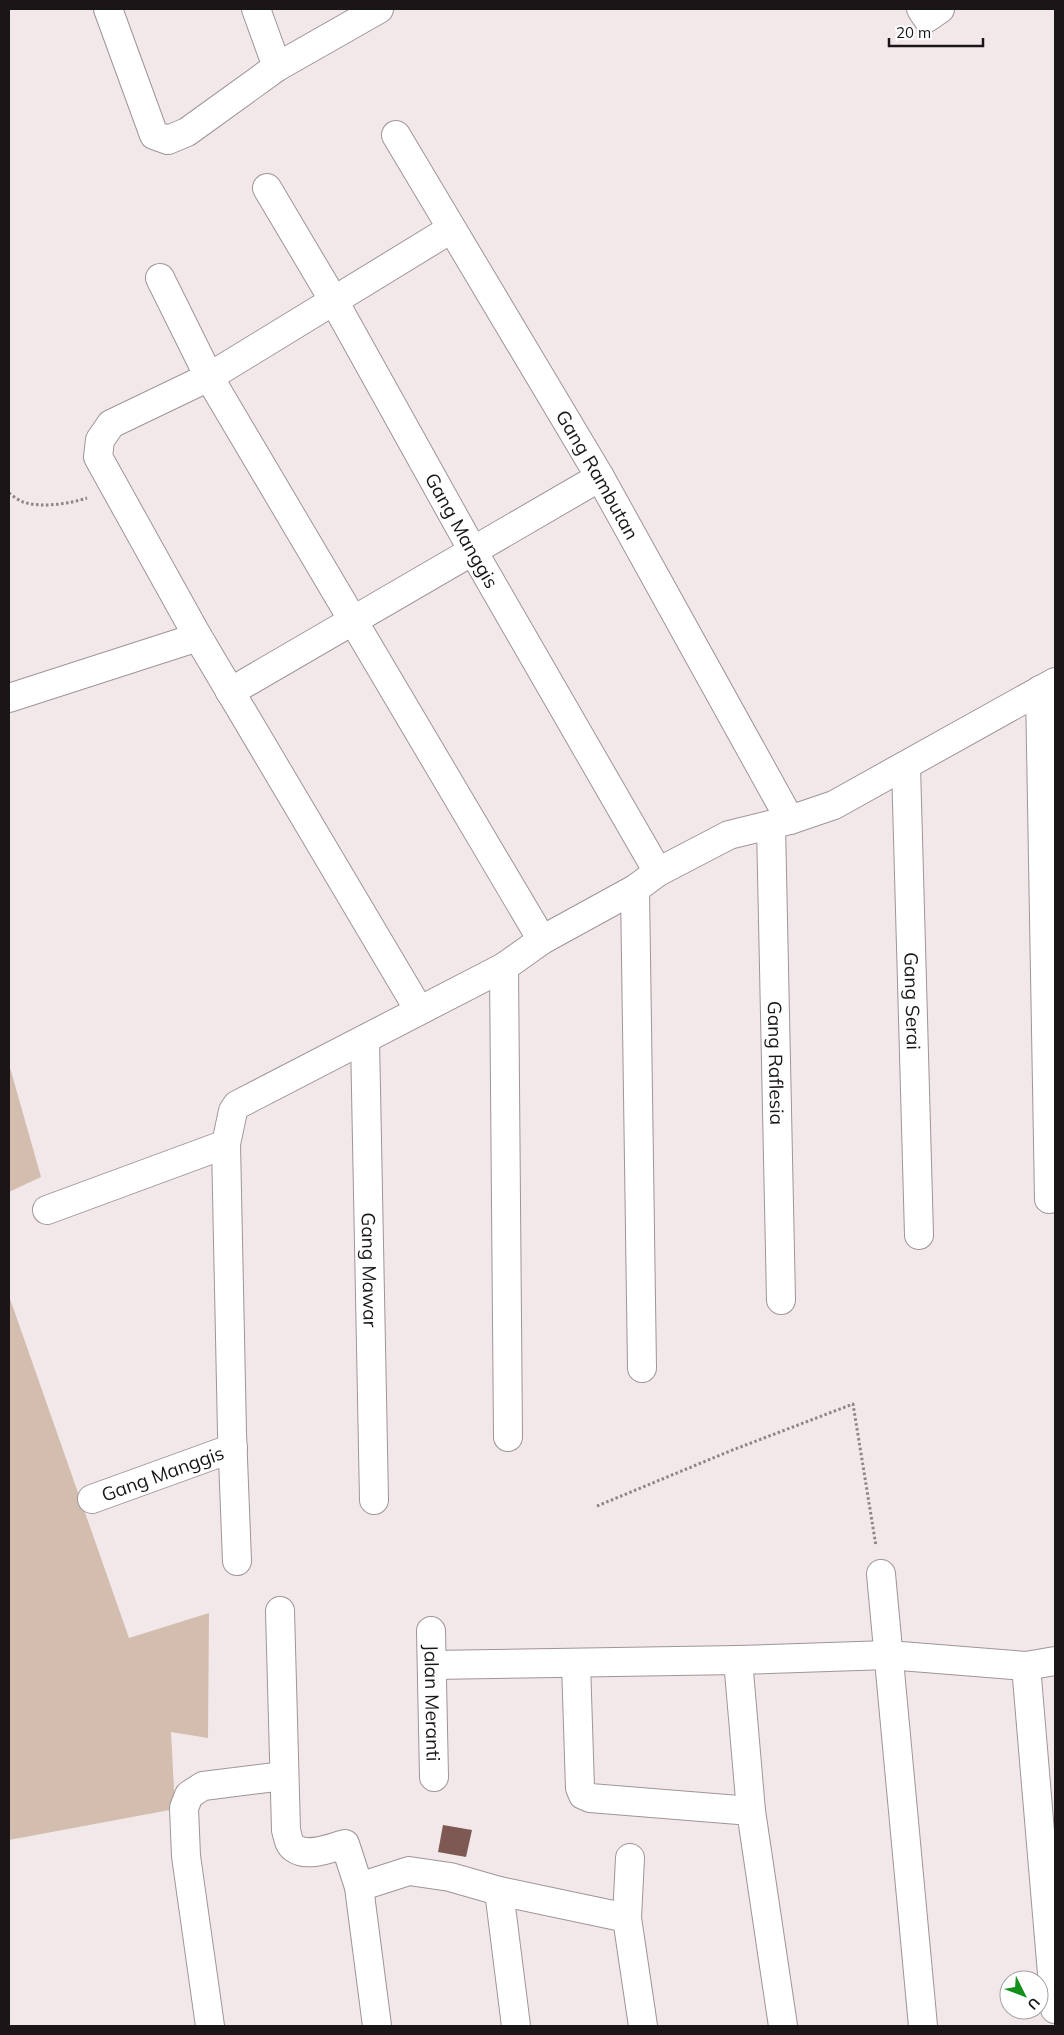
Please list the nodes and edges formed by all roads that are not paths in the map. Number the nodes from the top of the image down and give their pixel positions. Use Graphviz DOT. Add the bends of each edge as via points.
graph roads {
  1 [pos="108,9"];
  2 [pos="256,9"];
  3 [pos="379,9"];
  4 [pos="921,9"];
  5 [pos="940,9"];
  6 [pos="277,67"];
  7 [pos="396,135"];
  8 [pos="267,188"];
  9 [pos="451,229"];
  10 [pos="160,278"];
  11 [pos="334,301"];
  12 [pos="209,377"];
  13 [pos="600,477"];
  14 [pos="473,551"];
  15 [pos="354,620"];
  16 [pos="198,637"];
  17 [pos="1048,686"];
  18 [pos="230,692"];
  19 [pos="9,698"];
  20 [pos="906,766"];
  21 [pos="781,822"];
  22 [pos="658,872"];
  23 [pos="635,889"];
  24 [pos="542,940"];
  25 [pos="504,967"];
  26 [pos="419,1010"];
  27 [pos="365,1039"];
  28 [pos="226,1144"];
  29 [pos="1049,1199"];
  30 [pos="47,1210"];
  31 [pos="919,1235"];
  32 [pos="781,1300"];
  33 [pos="642,1368"];
  34 [pos="508,1437"];
  35 [pos="233,1448"];
  36 [pos="92,1499"];
  37 [pos="374,1500"];
  38 [pos="237,1561"];
  39 [pos="880,1574"];
  40 [pos="280,1611"];
  41 [pos="431,1630"];
  42 [pos="888,1655"];
  43 [pos="738,1660"];
  44 [pos="1055,1661"];
  45 [pos="576,1663"];
  46 [pos="432,1665"];
  47 [pos="1026,1666"];
  48 [pos="284,1776"];
  49 [pos="434,1777"];
  50 [pos="751,1811"];
  51 [pos="630,1858"];
  52 [pos="359,1887"];
  53 [pos="499,1891"];
  54 [pos="626,1918"];
  55 [pos="1055,2010"];
  56 [pos="210,2026"];
  57 [pos="377,2026"];
  58 [pos="516,2026"];
  59 [pos="643,2026"];
  60 [pos="783,2026"];
  61 [pos="923,2026"];
  1 -- 6 [label="street" via="154,135 168,140 187,132"];
  2 -- 6 [label="street"];
  3 -- 6 [label="street"];
  4 -- 5 [label="street" via="926,18"];
  7 -- 9 [label="street, Gang Rambutan"];
  8 -- 11 [label="street, Gang Manggis"];
  9 -- 11 [label="street"];
  9 -- 13 [label="street, Gang Rambutan"];
  10 -- 12 [label="street"];
  11 -- 12 [label="street"];
  11 -- 14 [label="street, Gang Manggis"];
  12 -- 15 [label="street"];
  12 -- 16 [label="street" via="111,424 100,440 98,457"];
  13 -- 14 [label="street"];
  13 -- 21 [label="street, Gang Rambutan"];
  14 -- 15 [label="street"];
  14 -- 22 [label="street, Gang Manggis"];
  15 -- 18 [label="street"];
  15 -- 24 [label="street"];
  16 -- 18 [label="street"];
  16 -- 19 [label="street"];
  17 -- 20 [label="street"];
  17 -- 29 [label="street"];
  18 -- 26 [label="street"];
  20 -- 21 [label="street" via="834,805"];
  20 -- 31 [label="street, Gang Serai"];
  21 -- 22 [label="street" via="729,835"];
  21 -- 32 [label="street, Gang Raflesia"];
  22 -- 23 [label="street"];
  23 -- 24 [label="street"];
  23 -- 33 [label="street"];
  24 -- 25 [label="street"];
  25 -- 26 [label="street"];
  25 -- 34 [label="street"];
  26 -- 27 [label="street"];
  27 -- 28 [label="street" via="237,1105"];
  27 -- 37 [label="street, Gang Mawar"];
  28 -- 30 [label="street"];
  28 -- 35 [label="street"];
  35 -- 36 [label="street, Gang Manggis"];
  35 -- 38 [label="street"];
  39 -- 42 [label="street"];
  40 -- 48 [label="street"];
  41 -- 46 [label="street, Jalan Meranti"];
  42 -- 43 [label="street"];
  42 -- 47 [label="street"];
  42 -- 61 [label="street"];
  43 -- 45 [label="street"];
  43 -- 50 [label="street"];
  44 -- 47 [label="street"];
  45 -- 46 [label="street"];
  45 -- 50 [label="street" via="580,1788 583,1794 590,1798"];
  46 -- 49 [label="street, Jalan Meranti"];
  47 -- 55 [label="street"];
  48 -- 52 [label="street" via="289,1843 308,1853 345,1844"];
  48 -- 56 [label="street" via="203,1786 189,1795 184,1808 186,1856"];
  50 -- 60 [label="street"];
  51 -- 54 [label="street"];
  52 -- 53 [label="street" via="409,1871 450,1877"];
  52 -- 57 [label="street"];
  53 -- 54 [label="street"];
  53 -- 58 [label="street"];
  54 -- 59 [label="street"];
}
